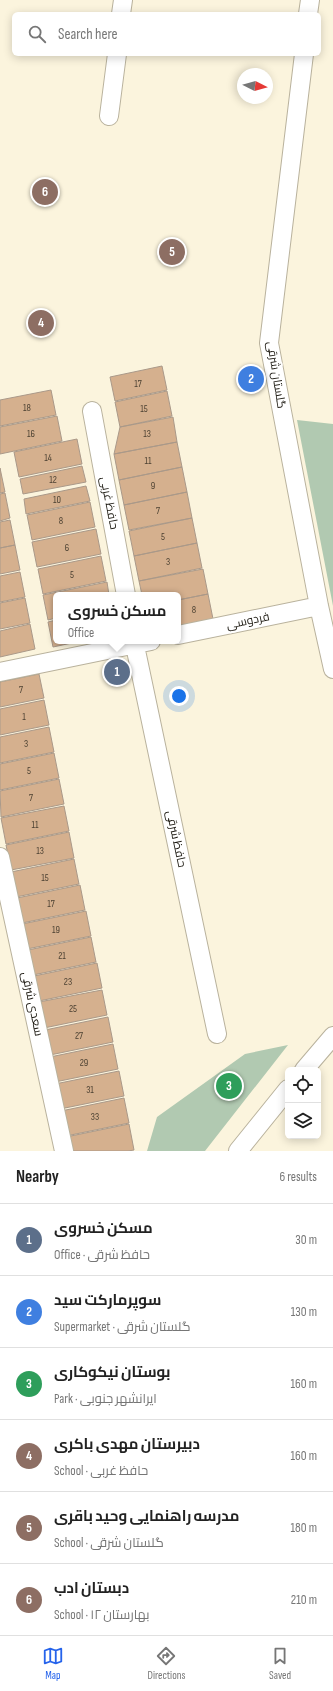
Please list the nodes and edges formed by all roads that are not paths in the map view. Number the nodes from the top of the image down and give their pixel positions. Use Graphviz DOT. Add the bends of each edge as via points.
graph roads {
  1 [pos="123,0"];
  2 [pos="310,0"];
  3 [pos="121,12"];
  4 [pos="308,12"];
  5 [pos="116,56"];
  6 [pos="304,56"];
  7 [pos="109,116"];
  8 [pos="92,411"];
  9 [pos="125,592"];
  10 [pos="319,606"];
  11 [pos="181,634"];
  12 [pos="131,644"];
  13 [pos="140,644"];
  14 [pos="333,669"];
  15 [pos="0,672"];
  16 [pos="0,857"];
  17 [pos="217,1034"];
  18 [pos="333,1036"];
  19 [pos="307,1067"];
  20 [pos="285,1093"];
  21 [pos="64,1151"];
  22 [pos="238,1151"];
  1 -- 3 [label="street"];
  2 -- 4 [label="street"];
  5 -- 7 [label="street"];
  6 -- 10 [label="street, گلستان شرقی" via="269,343"];
  8 -- 9 [label="street, حافظ غربی"];
  10 -- 11 [label="street, فردوسی"];
  10 -- 14 [label="street, گلستان شرقی"];
  12 -- 15 [label="street"];
  13 -- 17 [label="street, حافظ شرقی"];
  16 -- 21 [label="street, سعدی شرقی"];
  18 -- 19 [label="street"];
  20 -- 22 [label="street"];
}
